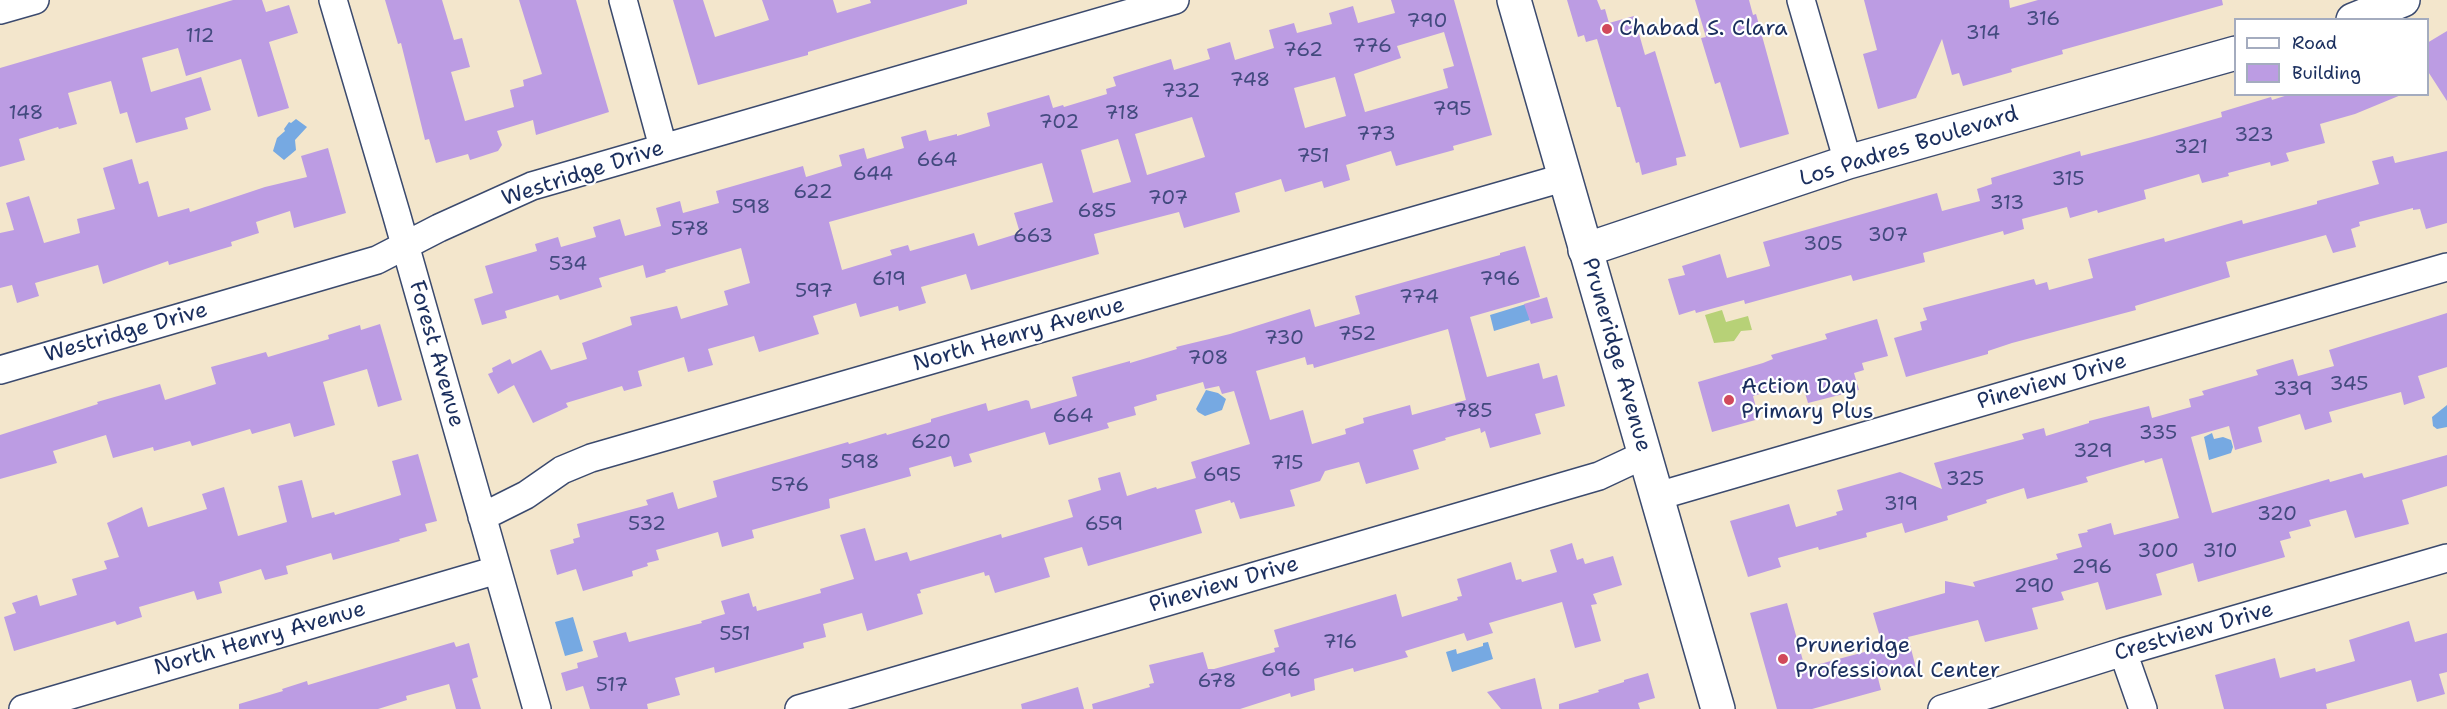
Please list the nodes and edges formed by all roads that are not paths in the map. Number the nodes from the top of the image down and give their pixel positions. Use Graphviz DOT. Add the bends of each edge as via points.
graph roads {
  1 [pos="35,0"];
  2 [pos="333,0"];
  3 [pos="623,0"];
  4 [pos="1175,0"];
  5 [pos="1514,0"];
  6 [pos="1801,0"];
  7 [pos="2403,0"];
  8 [pos="0,10"];
  9 [pos="2357,18"];
  10 [pos="2234,53"];
  11 [pos="663,147"];
  12 [pos="1848,162"];
  13 [pos="1566,177"];
  14 [pos="405,245"];
  15 [pos="1586,250"];
  16 [pos="2447,267"];
  17 [pos="0,370"];
  18 [pos="1646,454"];
  19 [pos="1658,496"];
  20 [pos="482,517"];
  21 [pos="2447,558"];
  22 [pos="497,570"];
  23 [pos="2123,652"];
  24 [pos="23,709"];
  25 [pos="537,709"];
  26 [pos="799,709"];
  27 [pos="1718,709"];
  28 [pos="1942,709"];
  29 [pos="2143,709"];
  1 -- 8 [label="street"];
  2 -- 14 [label="street, Forest Avenue"];
  3 -- 11 [label="street"];
  4 -- 11 [label="street, Westridge Drive"];
  5 -- 13 [label="main road, Pruneridge Avenue"];
  6 -- 12 [label="street"];
  7 -- 9 [label="main road"];
  10 -- 12 [label="main road, Los Padres Boulevard"];
  11 -- 14 [label="street, Westridge Drive" via="532,186"];
  12 -- 15 [label="main road, Los Padres Boulevard"];
  13 -- 15 [label="main road, Pruneridge Avenue"];
  13 -- 20 [label="street, North Henry Avenue" via="591,458 562,470 526,495"];
  14 -- 17 [label="street, Westridge Drive" via="371,262"];
  14 -- 20 [label="street, Forest Avenue"];
  15 -- 18 [label="main road, Pruneridge Avenue"];
  16 -- 19 [label="street, Pineview Drive"];
  18 -- 19 [label="main road, Pruneridge Avenue"];
  18 -- 26 [label="street, Pineview Drive" via="1599,476"];
  19 -- 27 [label="main road, Pruneridge Avenue"];
  20 -- 22 [label="street, Forest Avenue"];
  21 -- 23 [label="street, Crestview Drive"];
  22 -- 24 [label="street, North Henry Avenue"];
  22 -- 25 [label="street, Forest Avenue"];
  23 -- 28 [label="street, Crestview Drive"];
  23 -- 29 [label="street"];
}
